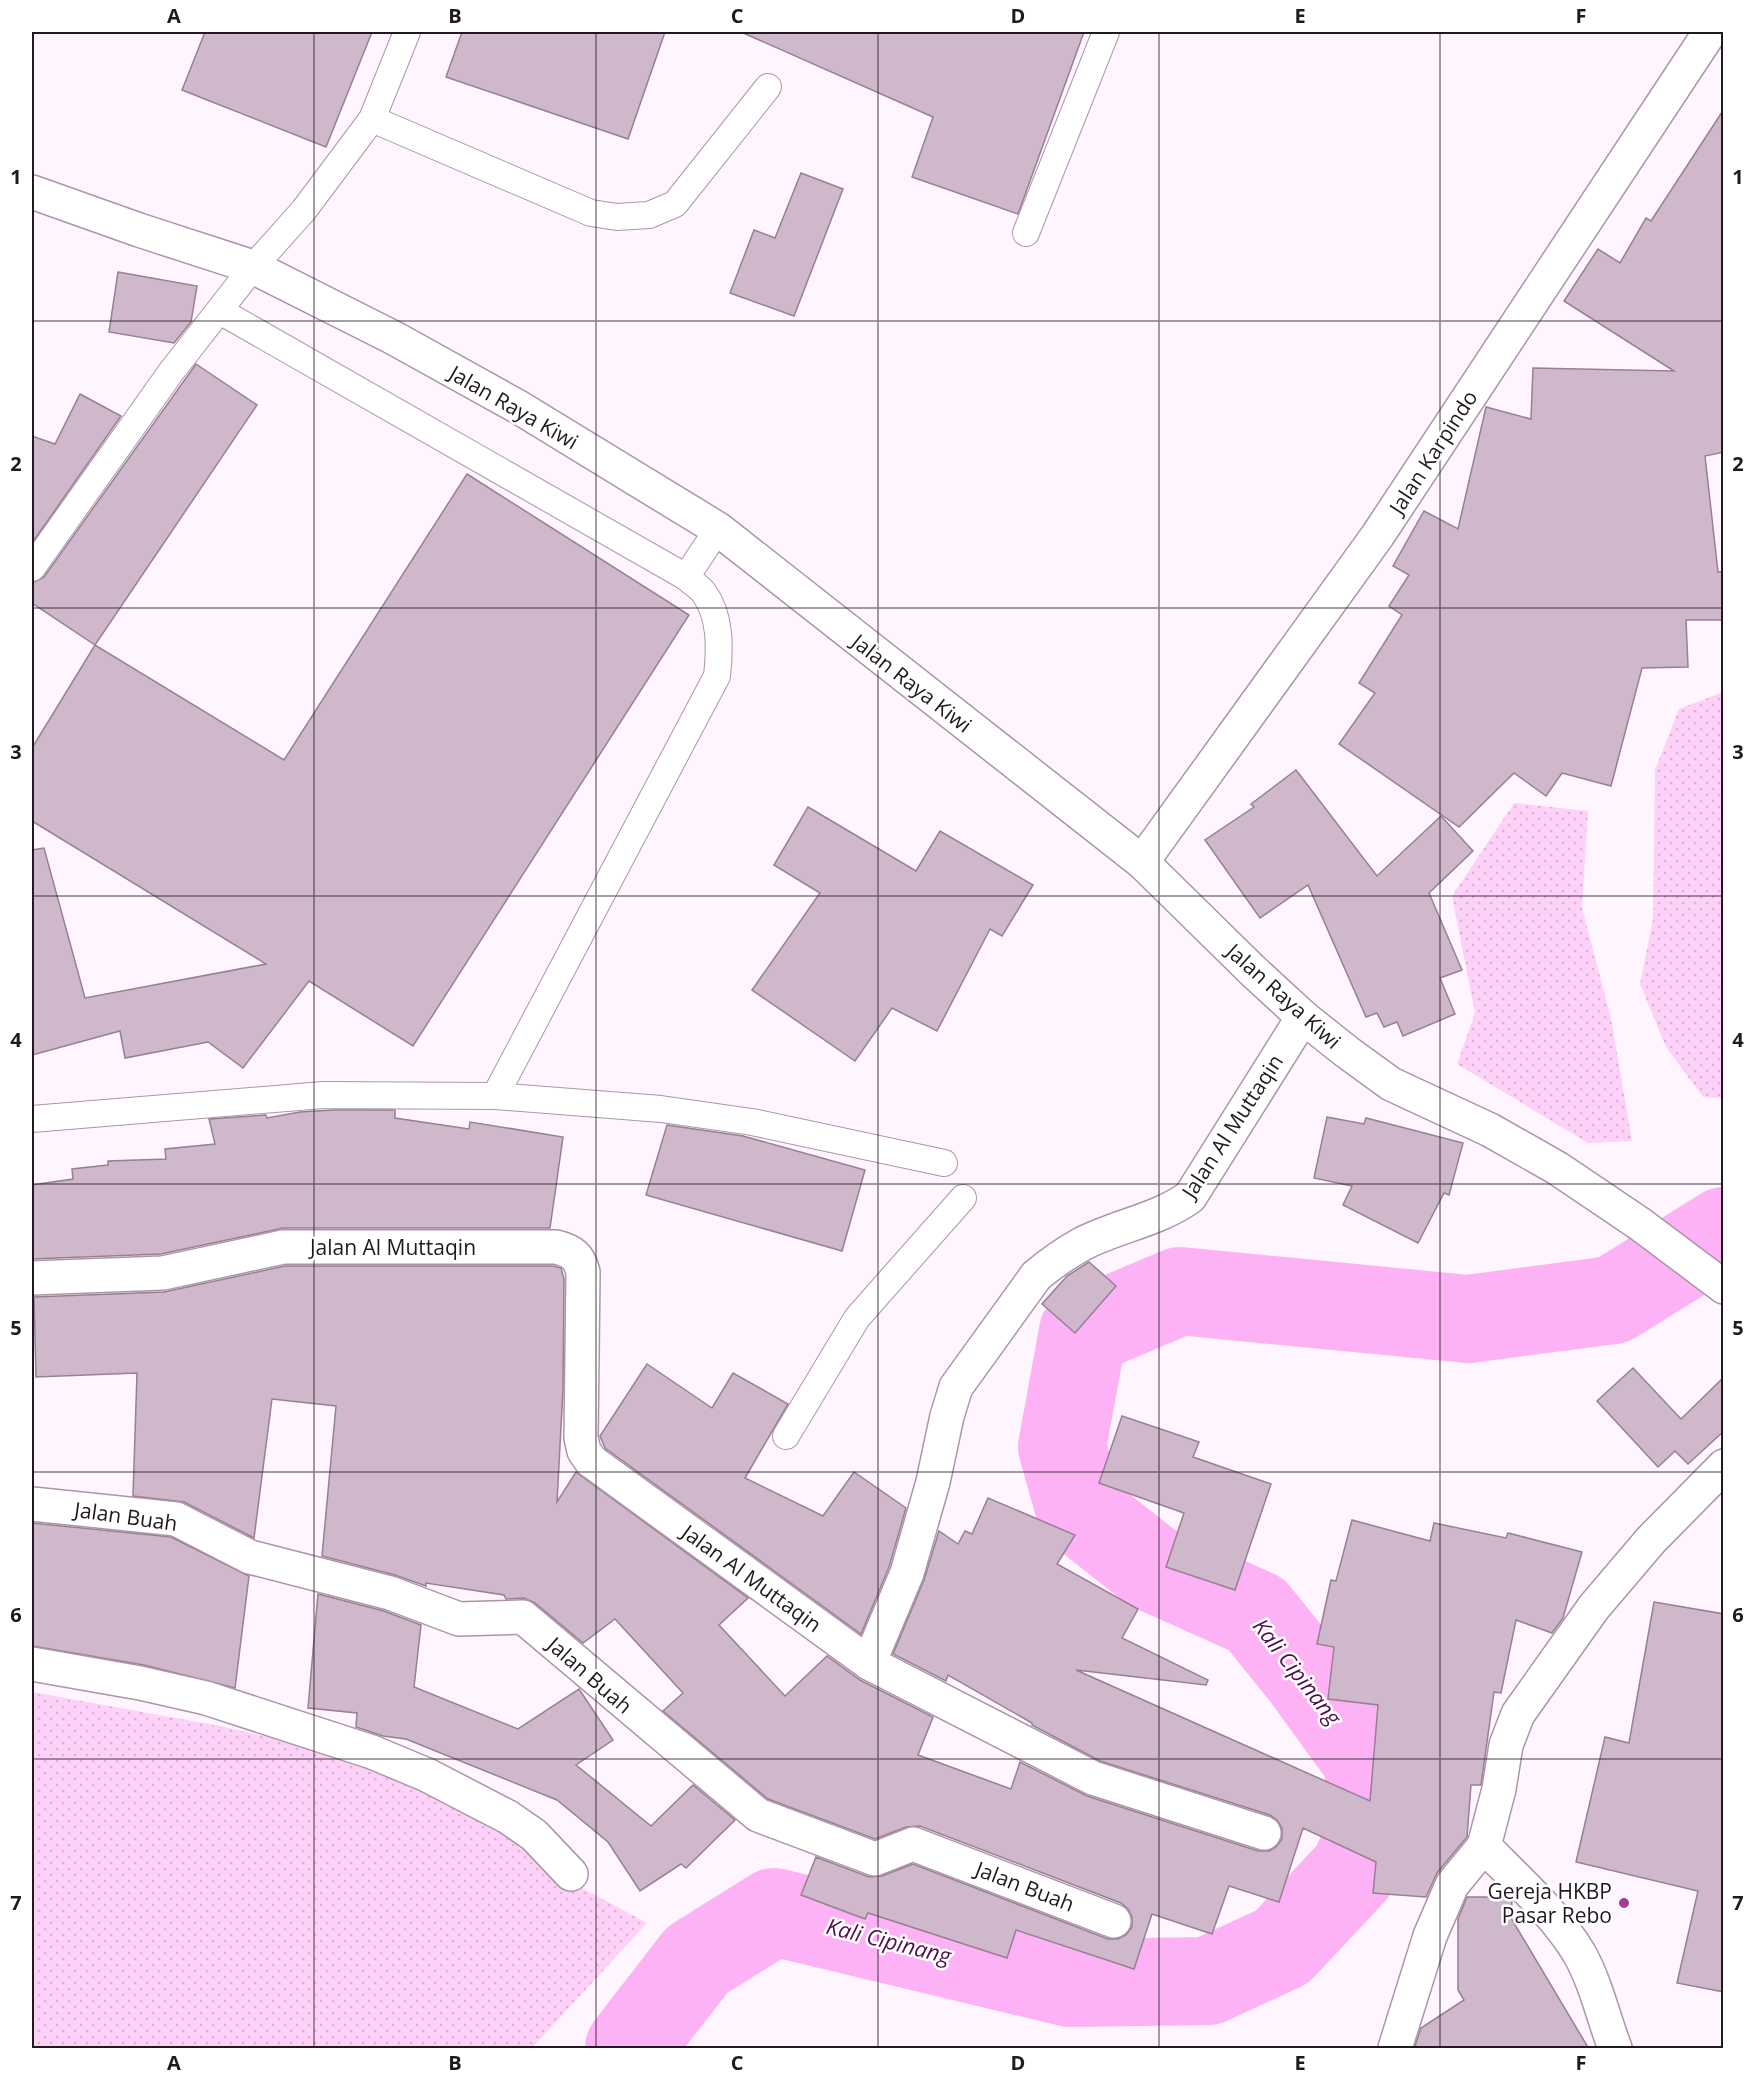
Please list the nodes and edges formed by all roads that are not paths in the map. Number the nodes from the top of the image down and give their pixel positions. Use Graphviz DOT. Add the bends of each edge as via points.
graph roads {
  1 [pos="407,32"];
  2 [pos="1106,32"];
  3 [pos="1710,32"];
  4 [pos="768,87"];
  5 [pos="372,119"];
  6 [pos="32,192"];
  7 [pos="1026,233"];
  8 [pos="253,267"];
  9 [pos="220,311"];
  10 [pos="718,529"];
  11 [pos="32,568"];
  12 [pos="686,577"];
  13 [pos="1142,862"];
  14 [pos="1303,1017"];
  15 [pos="495,1096"];
  16 [pos="32,1119"];
  17 [pos="944,1163"];
  18 [pos="963,1198"];
  19 [pos="32,1278"];
  20 [pos="1722,1286"];
  21 [pos="786,1436"];
  22 [pos="1724,1466"];
  23 [pos="32,1504"];
  24 [pos="869,1663"];
  25 [pos="32,1664"];
  26 [pos="1264,1833"];
  27 [pos="1484,1846"];
  28 [pos="571,1874"];
  29 [pos="1114,1921"];
  30 [pos="1395,2049"];
  31 [pos="1615,2049"];
  1 -- 5 [label="lane"];
  2 -- 7 [label="lane"];
  3 -- 13 [label="street, Jalan Karpindo" via="1378,535"];
  4 -- 5 [label="lane" via="675,204 649,215 617,217 591,213"];
  5 -- 8 [label="lane" via="304,210"];
  6 -- 8 [label="street, Jalan Raya Kiwi"];
  8 -- 9 [label="lane"];
  8 -- 10 [label="street, Jalan Raya Kiwi" via="394,338 520,408"];
  9 -- 11 [label="lane" via="171,372"];
  9 -- 12 [label="lane"];
  10 -- 12 [label="lane"];
  10 -- 13 [label="street, Jalan Raya Kiwi"];
  12 -- 15 [label="lane" via="704,592 713,613 719,640 717,676"];
  13 -- 14 [label="street, Jalan Raya Kiwi"];
  14 -- 20 [label="street, Jalan Raya Kiwi" via="1391,1084 1490,1130 1557,1168"];
  14 -- 24 [label="street, Jalan Al Muttaqin" via="1190,1197 1175,1208 1083,1243 1049,1264 1036,1276 956,1387 907,1573"];
  15 -- 16 [label="lane" via="323,1095"];
  15 -- 17 [label="lane" via="661,1109 752,1122"];
  18 -- 21 [label="lane" via="857,1318"];
  19 -- 24 [label="street, Jalan Al Muttaqin" via="163,1273 283,1247 556,1247 571,1251 580,1261 582,1272 581,1438 591,1461"];
  22 -- 27 [label="street" via="1651,1540 1594,1607 1518,1714 1506,1745"];
  23 -- 29 [label="street, Jalan Buah" via="176,1519 250,1557 390,1593 459,1620 523,1617 758,1815 875,1859 913,1844"];
  24 -- 26 [label="street" via="1093,1778"];
  25 -- 28 [label="street" via="206,1698 372,1752 508,1817 534,1835"];
  27 -- 30 [label="street" via="1452,1885 1430,1935"];
  27 -- 31 [label="street" via="1537,1900 1578,1953"];
}
